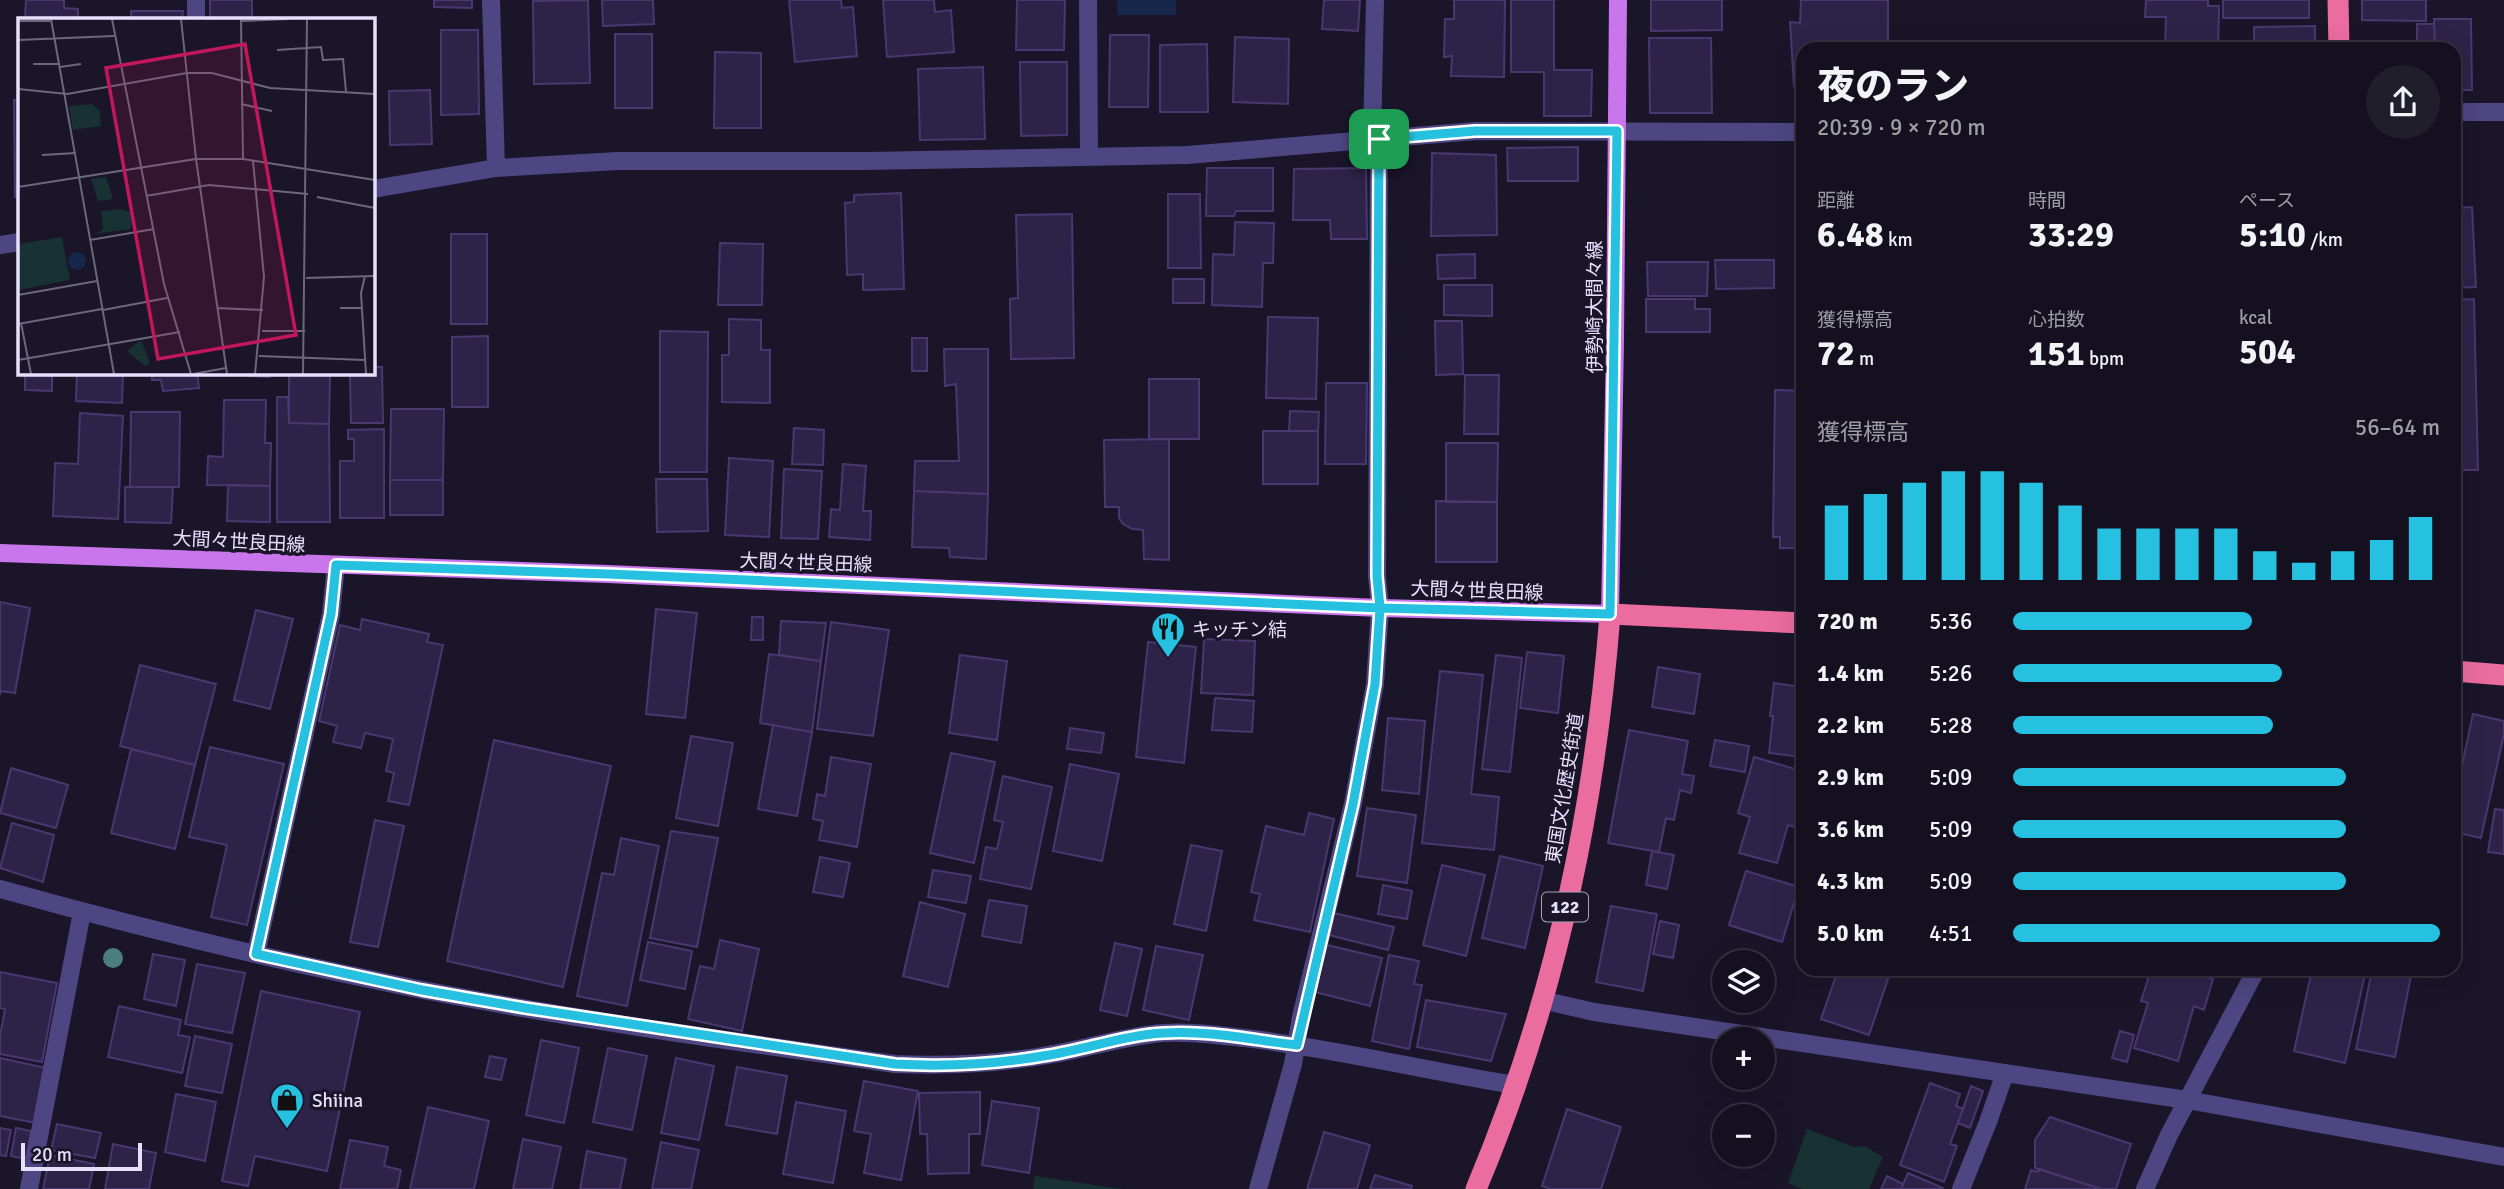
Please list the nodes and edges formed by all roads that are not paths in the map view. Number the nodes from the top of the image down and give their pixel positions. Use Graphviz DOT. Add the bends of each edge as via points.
graph roads {
  1 [pos="196,0"];
  2 [pos="491,0"];
  3 [pos="1088,0"];
  4 [pos="1375,0"];
  5 [pos="1618,0"];
  6 [pos="2338,0"];
  7 [pos="196,18"];
  8 [pos="2339,42"];
  9 [pos="2461,112"];
  10 [pos="2504,112"];
  11 [pos="1617,131"];
  12 [pos="1796,132"];
  13 [pos="1375,139"];
  14 [pos="1089,156"];
  15 [pos="496,168"];
  16 [pos="374,189"];
  17 [pos="18,242"];
  18 [pos="0,245"];
  19 [pos="0,553"];
  20 [pos="336,565"];
  21 [pos="1380,608"];
  22 [pos="1610,614"];
  23 [pos="1796,623"];
  24 [pos="2461,672"];
  25 [pos="2504,675"];
  26 [pos="0,889"];
  27 [pos="82,912"];
  28 [pos="256,954"];
  29 [pos="2253,976"];
  30 [pos="1542,1000"];
  31 [pos="1297,1045"];
  32 [pos="2005,1073"];
  33 [pos="1515,1085"];
  34 [pos="2186,1100"];
  35 [pos="2504,1157"];
  36 [pos="29,1189"];
  37 [pos="1258,1189"];
  38 [pos="1476,1189"];
  39 [pos="1961,1189"];
  40 [pos="2144,1189"];
  1 -- 7 [label="street"];
  2 -- 15 [label="street"];
  3 -- 14 [label="street"];
  4 -- 13 [label="street"];
  5 -- 11 [label="main road, 伊勢崎大間々線"];
  6 -- 8 [label="highway"];
  9 -- 10 [label="street"];
  11 -- 12 [label="street"];
  11 -- 13 [label="street" via="1475,131"];
  11 -- 22 [label="main road, 伊勢崎大間々線"];
  13 -- 14 [label="street" via="1200,154"];
  13 -- 21 [label="street"];
  14 -- 15 [label="street" via="618,161"];
  15 -- 16 [label="street"];
  17 -- 18 [label="street"];
  19 -- 20 [label="main road, 大間々世良田線"];
  20 -- 21 [label="main road, 大間々世良田線"];
  20 -- 28 [label="street" via="331,614"];
  21 -- 22 [label="main road, 大間々世良田線"];
  21 -- 31 [label="street" via="1375,684 1353,804"];
  22 -- 23 [label="highway"];
  22 -- 30 [label="highway, 東国文化歴史街道 / 122" via="1587,808"];
  24 -- 25 [label="highway"];
  26 -- 27 [label="street"];
  27 -- 28 [label="street"];
  27 -- 36 [label="street"];
  28 -- 31 [label="street" via="512,1006 895,1064 999,1062 1164,1033"];
  29 -- 34 [label="street"];
  30 -- 32 [label="street" via="1594,1012"];
  30 -- 33 [label="highway, 東国文化歴史街道 / 122"];
  31 -- 33 [label="street"];
  31 -- 37 [label="street"];
  32 -- 34 [label="street"];
  32 -- 39 [label="street"];
  33 -- 38 [label="highway, 東国文化歴史街道 / 122"];
  34 -- 35 [label="street"];
  34 -- 40 [label="street"];
}
